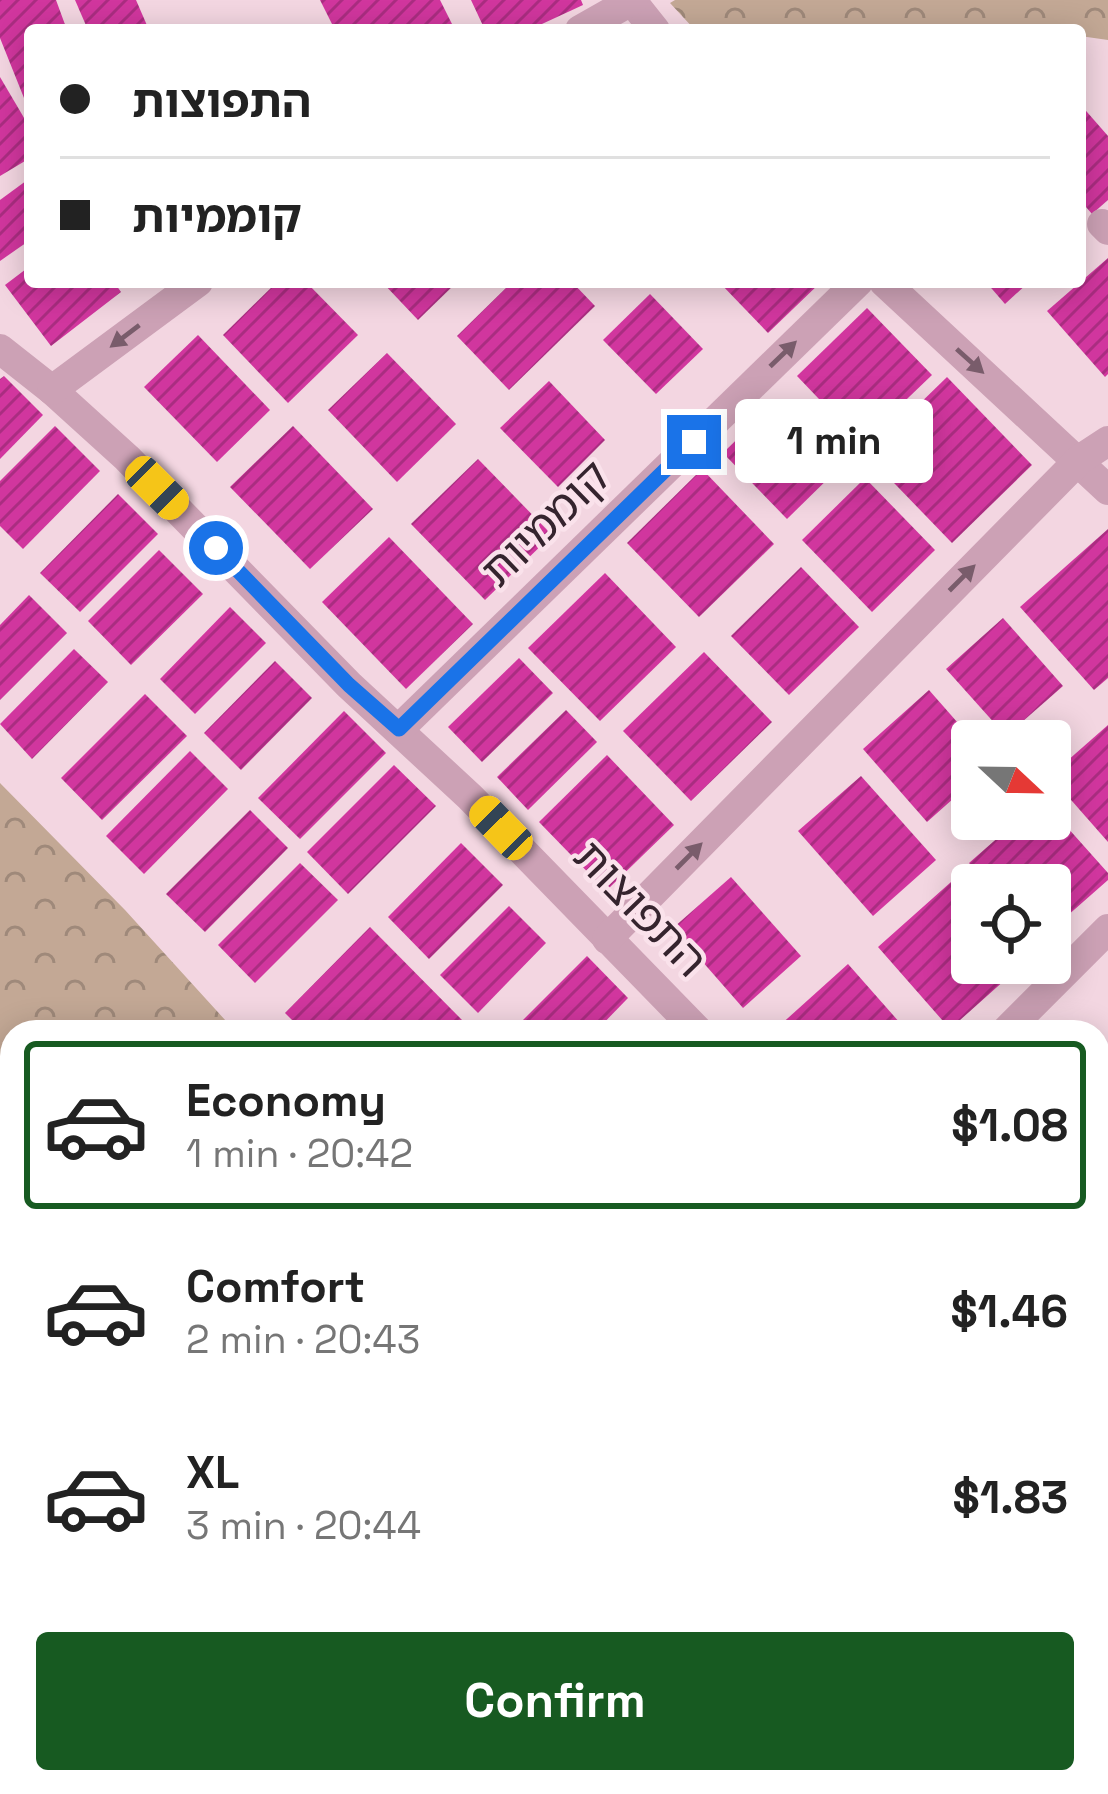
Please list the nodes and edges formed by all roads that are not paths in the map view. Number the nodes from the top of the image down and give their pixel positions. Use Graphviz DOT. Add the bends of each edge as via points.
graph roads {
  1 [pos="632,0"];
  2 [pos="590,24"];
  3 [pos="650,24"];
  4 [pos="190,288"];
  5 [pos="852,288"];
  6 [pos="891,288"];
  7 [pos="0,349"];
  8 [pos="52,391"];
  9 [pos="1108,441"];
  10 [pos="1079,460"];
  11 [pos="1108,490"];
  12 [pos="399,729"];
  13 [pos="1108,929"];
  14 [pos="607,939"];
  15 [pos="687,1020"];
  16 [pos="1017,1020"];
  1 -- 2 [label="street"];
  1 -- 3 [label="street"];
  4 -- 8 [label="street, one-way"];
  12 -- 5 [label="street, קוממיות, one-way"];
  6 -- 10 [label="street, one-way"];
  7 -- 8 [label="street, התפוצות"];
  8 -- 12 [label="street, התפוצות"];
  9 -- 10 [label="street"];
  10 -- 11 [label="street"];
  14 -- 10 [label="street, one-way"];
  12 -- 14 [label="street, התפוצות"];
  13 -- 16 [label="street"];
  14 -- 15 [label="street, התפוצות"];
}
